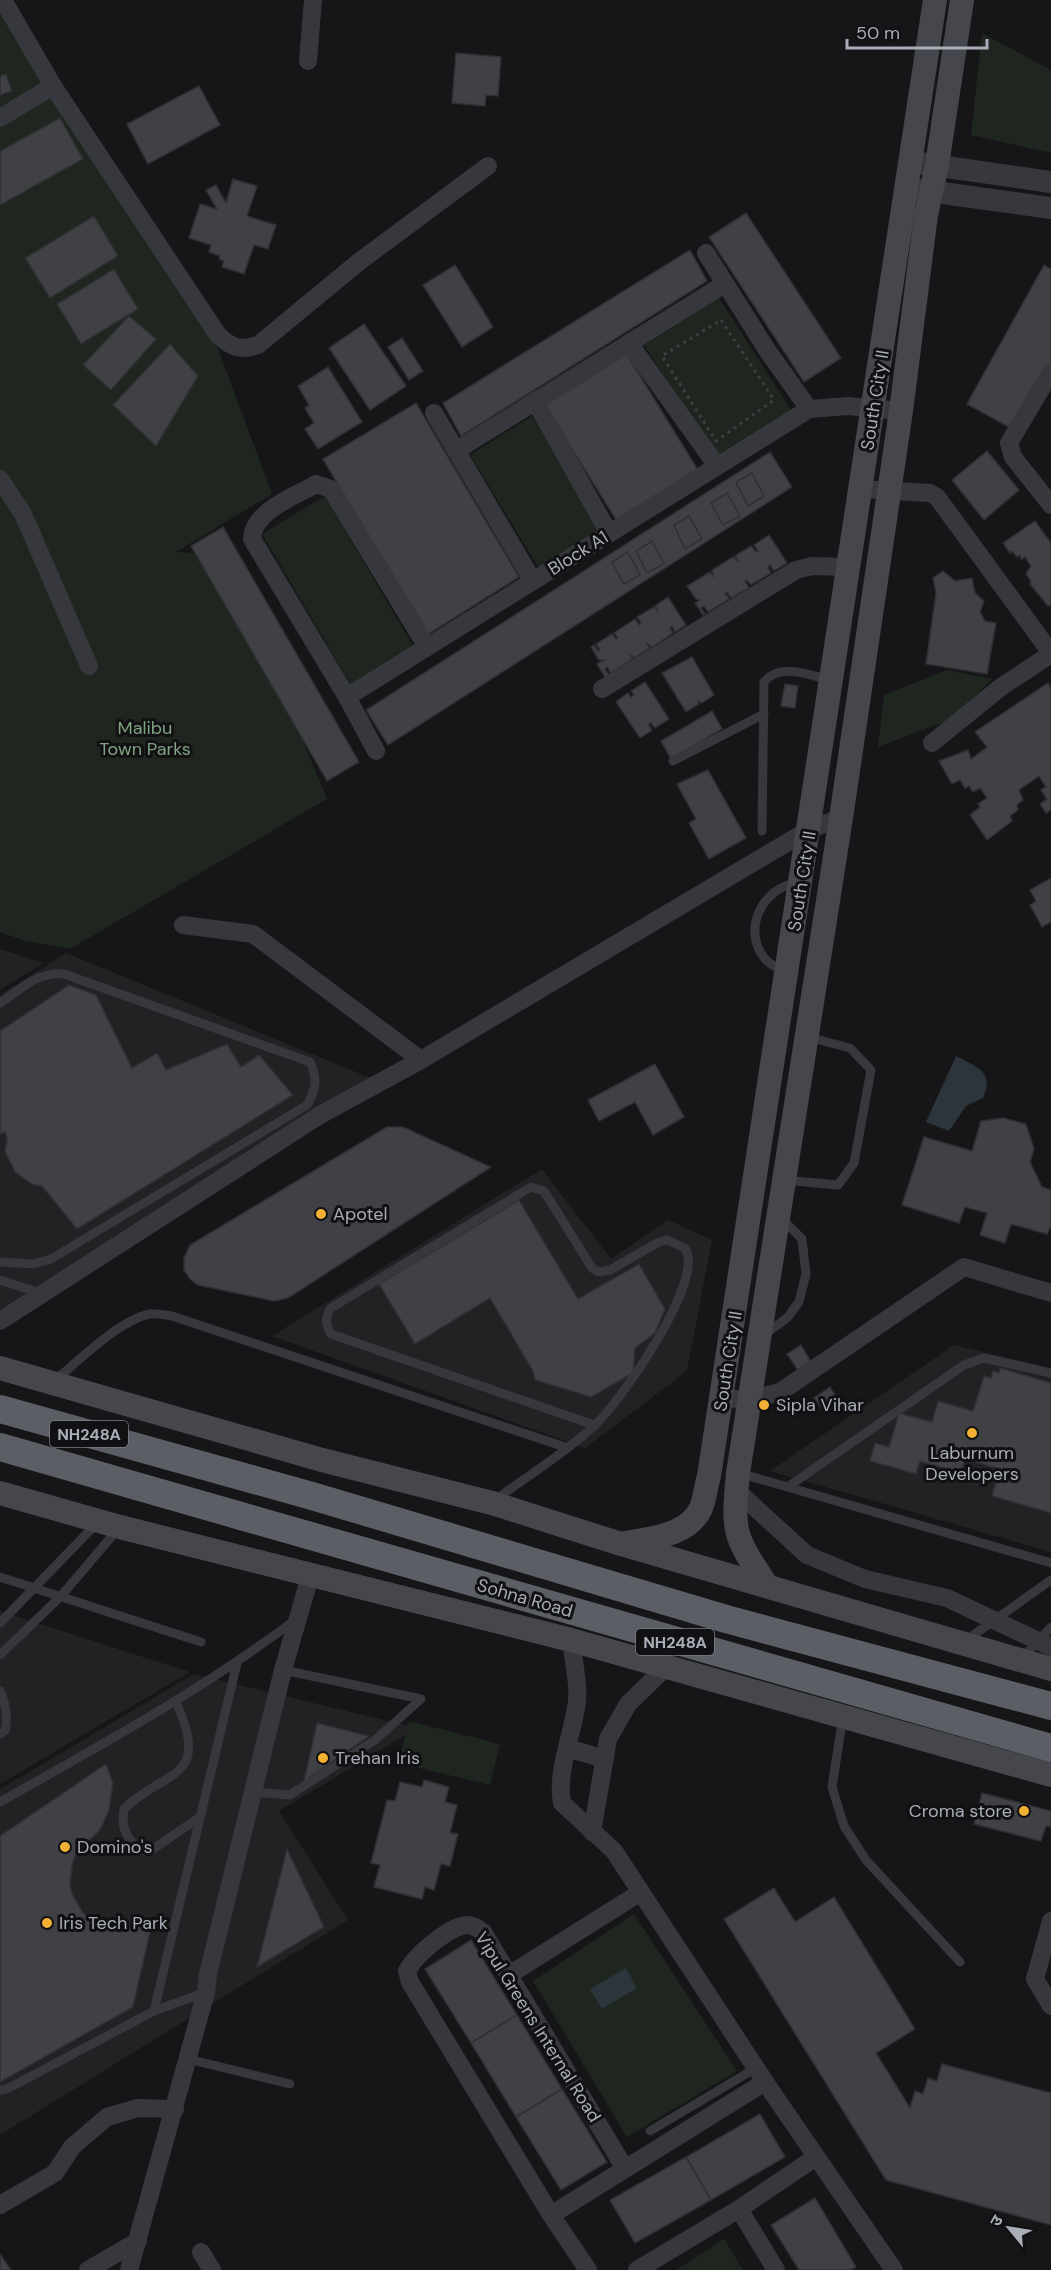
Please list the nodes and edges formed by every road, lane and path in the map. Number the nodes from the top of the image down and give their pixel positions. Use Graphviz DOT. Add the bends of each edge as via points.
graph roads {
  1 [pos="3,0"];
  2 [pos="313,0"];
  3 [pos="935,0"];
  4 [pos="962,0"];
  5 [pos="309,61"];
  6 [pos="53,86"];
  7 [pos="0,118"];
  8 [pos="912,162"];
  9 [pos="937,165"];
  10 [pos="488,166"];
  11 [pos="1051,182"];
  12 [pos="919,190"];
  13 [pos="1051,208"];
  14 [pos="706,254"];
  15 [pos="723,285"];
  16 [pos="629,343"];
  17 [pos="662,356"];
  18 [pos="1051,372"];
  19 [pos="1045,395"];
  20 [pos="535,401"];
  21 [pos="874,408"];
  22 [pos="809,409"];
  23 [pos="901,411"];
  24 [pos="434,413"];
  25 [pos="457,450"];
  26 [pos="717,466"];
  27 [pos="0,478"];
  28 [pos="861,489"];
  29 [pos="889,490"];
  30 [pos="1051,505"];
  31 [pos="609,533"];
  32 [pos="849,567"];
  33 [pos="533,581"];
  34 [pos="427,647"];
  35 [pos="1051,653"];
  36 [pos="88,666"];
  37 [pos="831,680"];
  38 [pos="602,689"];
  39 [pos="347,697"];
  40 [pos="764,714"];
  41 [pos="932,743"];
  42 [pos="376,752"];
  43 [pos="673,761"];
  44 [pos="841,818"];
  45 [pos="810,829"];
  46 [pos="762,831"];
  47 [pos="801,883"];
  48 [pos="183,925"];
  49 [pos="788,973"];
  50 [pos="0,1003"];
  51 [pos="806,1036"];
  52 [pos="421,1060"];
  53 [pos="783,1180"];
  54 [pos="778,1216"];
  55 [pos="0,1262"];
  56 [pos="0,1280"];
  57 [pos="1051,1293"];
  58 [pos="42,1294"];
  59 [pos="0,1321"];
  60 [pos="759,1338"];
  61 [pos="0,1368"];
  62 [pos="1051,1373"];
  63 [pos="52,1383"];
  64 [pos="723,1398"];
  65 [pos="749,1400"];
  66 [pos="0,1409"];
  67 [pos="594,1425"];
  68 [pos="0,1447"];
  69 [pos="565,1448"];
  70 [pos="737,1482"];
  71 [pos="789,1486"];
  72 [pos="0,1493"];
  73 [pos="492,1503"];
  74 [pos="109,1524"];
  75 [pos="621,1544"];
  76 [pos="1051,1563"];
  77 [pos="310,1574"];
  78 [pos="0,1576"];
  79 [pos="1051,1580"];
  80 [pos="767,1586"];
  81 [pos="35,1589"];
  82 [pos="60,1596"];
  83 [pos="297,1618"];
  84 [pos="993,1621"];
  85 [pos="0,1623"];
  86 [pos="1051,1627"];
  87 [pos="571,1640"];
  88 [pos="201,1642"];
  89 [pos="963,1642"];
  90 [pos="1044,1644"];
  91 [pos="0,1654"];
  92 [pos="1019,1660"];
  93 [pos="237,1663"];
  94 [pos="666,1666"];
  95 [pos="1051,1669"];
  96 [pos="283,1670"];
  97 [pos="0,1691"];
  98 [pos="176,1702"];
  99 [pos="1051,1706"];
  100 [pos="843,1716"];
  101 [pos="0,1734"];
  102 [pos="567,1748"];
  103 [pos="1051,1748"];
  104 [pos="604,1759"];
  105 [pos="1051,1775"];
  106 [pos="254,1792"];
  107 [pos="0,1802"];
  108 [pos="200,1817"];
  109 [pos="592,1832"];
  110 [pos="641,1892"];
  111 [pos="1051,1921"];
  112 [pos="960,1962"];
  113 [pos="509,1975"];
  114 [pos="206,1992"];
  115 [pos="1051,2006"];
  116 [pos="154,2011"];
  117 [pos="188,2059"];
  118 [pos="761,2075"];
  119 [pos="290,2084"];
  120 [pos="0,2090"];
  121 [pos="175,2109"];
  122 [pos="650,2131"];
  123 [pos="816,2157"];
  124 [pos="624,2167"];
  125 [pos="0,2205"];
  126 [pos="739,2209"];
  127 [pos="551,2215"];
  128 [pos="138,2241"];
  129 [pos="201,2252"];
  130 [pos="88,2270"];
  131 [pos="129,2270"];
  132 [pos="212,2270"];
  133 [pos="588,2270"];
  134 [pos="637,2270"];
  135 [pos="776,2270"];
  136 [pos="894,2270"];
  1 -- 6 [label="street"];
  2 -- 5 [label="street"];
  3 -- 8 [label="main road, South City II"];
  4 -- 9 [label="main road, South City II"];
  6 -- 7 [label="street"];
  6 -- 10 [label="street" via="218,335 233,348 258,345 360,261"];
  8 -- 9 [label="street"];
  8 -- 12 [label="main road, South City II"];
  9 -- 11 [label="street"];
  9 -- 12 [label="main road, South City II"];
  12 -- 13 [label="street"];
  12 -- 21 [label="main road, South City II"];
  12 -- 23 [label="main road, South City II"];
  14 -- 15 [label="street"];
  15 -- 16 [label="street"];
  15 -- 22 [label="street"];
  16 -- 20 [label="street"];
  16 -- 26 [label="street"];
  17 -- 17 [label="path" via="721,320 774,400 716,441"];
  18 -- 19 [label="street"];
  19 -- 30 [label="street" via="1011,438 1010,448"];
  20 -- 25 [label="street"];
  20 -- 31 [label="street"];
  21 -- 22 [label="street"];
  21 -- 23 [label="street"];
  21 -- 28 [label="main road, South City II"];
  22 -- 26 [label="street, Block A1"];
  23 -- 29 [label="main road, South City II"];
  24 -- 25 [label="street"];
  25 -- 33 [label="street"];
  26 -- 31 [label="street, Block A1"];
  27 -- 36 [label="street" via="23,514"];
  28 -- 29 [label="street"];
  28 -- 32 [label="main road, South City II"];
  29 -- 35 [label="street" via="937,497"];
  29 -- 44 [label="main road, South City II"];
  31 -- 33 [label="street, Block A1"];
  32 -- 37 [label="main road, South City II"];
  32 -- 38 [label="street" via="812,566 796,570"];
  33 -- 34 [label="street, Block A1"];
  34 -- 39 [label="street, Block A1"];
  34 -- 39 [label="street" via="330,489 316,484 260,517 252,529 252,540"];
  35 -- 41 [label="street" via="1001,687"];
  37 -- 40 [label="lane" via="785,670 777,672 765,682"];
  37 -- 45 [label="main road, South City II"];
  39 -- 42 [label="street"];
  40 -- 43 [label="lane"];
  40 -- 46 [label="lane"];
  44 -- 45 [label="street"];
  44 -- 51 [label="main road, South City II"];
  45 -- 47 [label="main road, South City II"];
  45 -- 52 [label="street"];
  47 -- 49 [label="main road, South City II"];
  47 -- 49 [label="lane" via="778,887 761,904 757,917 755,933 759,947 766,959"];
  48 -- 52 [label="street" via="253,934"];
  49 -- 64 [label="main road, South City II"];
  50 -- 55 [label="lane" via="40,975 64,974 310,1062 316,1089 307,1105 51,1259 33,1264"];
  51 -- 53 [label="main road, South City II"];
  51 -- 53 [label="lane" via="850,1048 871,1071 854,1163 838,1185"];
  52 -- 58 [label="street" via="320,1115"];
  53 -- 54 [label="main road, South City II"];
  54 -- 60 [label="main road, South City II"];
  54 -- 60 [label="lane" via="802,1239 806,1274 799,1302 787,1318"];
  56 -- 58 [label="lane"];
  57 -- 65 [label="street" via="964,1267 780,1392"];
  58 -- 59 [label="street"];
  60 -- 65 [label="main road, South City II"];
  61 -- 63 [label="main road"];
  62 -- 71 [label="lane" via="984,1358 964,1365"];
  63 -- 69 [label="lane" via="112,1334 151,1313 172,1316"];
  63 -- 73 [label="main road" via="322,1460"];
  64 -- 65 [label="street"];
  64 -- 75 [label="main road, South City II" via="701,1508 690,1525 677,1532"];
  65 -- 70 [label="main road, South City II"];
  66 -- 99 [label="highway, Sohna Road / NH248A" via="312,1496 726,1619"];
  67 -- 67 [label="lane" via="642,1365 680,1298 690,1263 685,1248 677,1243 659,1242 610,1270 598,1272 544,1191 531,1187 340,1302 326,1316 326,1326 332,1334"];
  67 -- 69 [label="lane"];
  68 -- 103 [label="highway, Sohna Road / NH248A"];
  69 -- 73 [label="lane"];
  70 -- 71 [label="lane"];
  70 -- 80 [label="main road, South City II" via="734,1515 738,1538"];
  70 -- 84 [label="street" via="807,1555 865,1579 947,1598"];
  71 -- 76 [label="lane"];
  72 -- 74 [label="main road"];
  73 -- 75 [label="main road"];
  74 -- 77 [label="main road"];
  74 -- 81 [label="lane"];
  74 -- 82 [label="lane"];
  75 -- 80 [label="main road"];
  77 -- 83 [label="street"];
  77 -- 87 [label="main road"];
  78 -- 81 [label="lane"];
  79 -- 84 [label="lane"];
  80 -- 89 [label="main road"];
  81 -- 82 [label="lane"];
  81 -- 85 [label="lane"];
  82 -- 88 [label="lane"];
  82 -- 91 [label="lane"];
  83 -- 93 [label="lane"];
  83 -- 96 [label="street"];
  84 -- 89 [label="lane"];
  84 -- 90 [label="street"];
  86 -- 90 [label="lane"];
  87 -- 94 [label="main road"];
  87 -- 102 [label="street" via="578,1700"];
  89 -- 92 [label="main road"];
  90 -- 92 [label="lane"];
  92 -- 95 [label="main road"];
  93 -- 98 [label="lane"];
  93 -- 108 [label="lane"];
  94 -- 100 [label="main road"];
  94 -- 104 [label="street" via="628,1704 608,1739"];
  96 -- 106 [label="street"];
  96 -- 106 [label="lane" via="421,1699 375,1740 290,1795"];
  97 -- 101 [label="lane" via="7,1722"];
  98 -- 107 [label="lane"];
  98 -- 108 [label="lane" via="186,1734 186,1762 163,1784 124,1809 123,1827 134,1844 145,1851"];
  100 -- 105 [label="main road"];
  100 -- 112 [label="lane" via="832,1787 844,1826 872,1866"];
  102 -- 104 [label="street"];
  102 -- 109 [label="street" via="562,1803"];
  104 -- 109 [label="street"];
  106 -- 114 [label="street"];
  108 -- 116 [label="lane"];
  109 -- 110 [label="street" via="614,1851"];
  110 -- 113 [label="street"];
  110 -- 118 [label="street"];
  111 -- 115 [label="street" via="1035,1979"];
  113 -- 124 [label="street, Vipul Greens Internal Road"];
  113 -- 127 [label="street, Vipul Greens Internal Road" via="483,1932 474,1925 463,1925 423,1950 407,1971 410,1982"];
  114 -- 116 [label="lane"];
  114 -- 117 [label="street"];
  116 -- 120 [label="lane"];
  117 -- 119 [label="lane"];
  117 -- 121 [label="street"];
  118 -- 122 [label="lane"];
  118 -- 123 [label="street"];
  118 -- 124 [label="street"];
  121 -- 125 [label="street" via="138,2108 107,2117 72,2147 55,2173"];
  121 -- 128 [label="street"];
  123 -- 126 [label="street"];
  123 -- 136 [label="street"];
  124 -- 127 [label="street"];
  126 -- 134 [label="street"];
  126 -- 135 [label="street"];
  127 -- 133 [label="street, Vipul Greens Internal Road"];
  128 -- 130 [label="street"];
  128 -- 131 [label="street"];
  129 -- 132 [label="street"];
}
